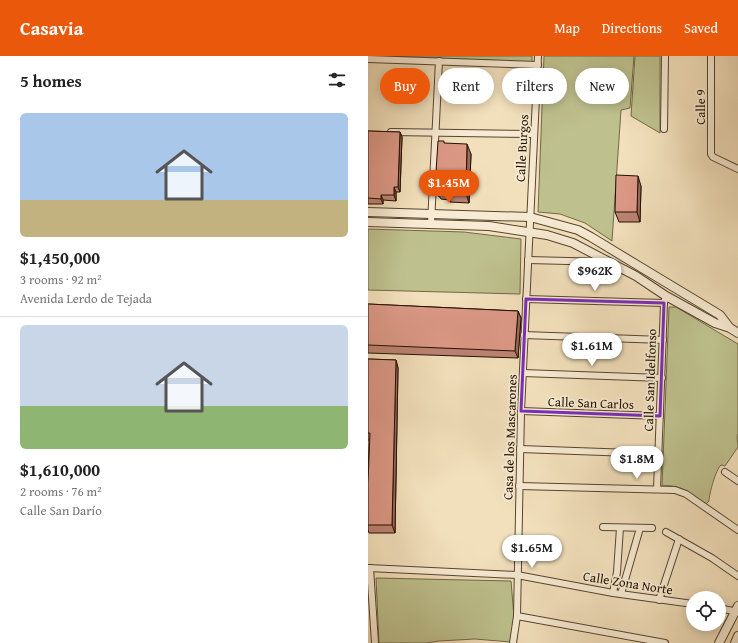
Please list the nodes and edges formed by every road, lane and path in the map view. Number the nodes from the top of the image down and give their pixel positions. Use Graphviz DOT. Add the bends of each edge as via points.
graph roads {
  1 [pos="538,56"];
  2 [pos="665,56"];
  3 [pos="711,56"];
  4 [pos="368,59"];
  5 [pos="439,61"];
  6 [pos="538,65"];
  7 [pos="664,129"];
  8 [pos="383,131"];
  9 [pos="435,132"];
  10 [pos="534,134"];
  11 [pos="738,169"];
  12 [pos="368,212"];
  13 [pos="431,213"];
  14 [pos="530,217"];
  15 [pos="368,222"];
  16 [pos="431,223"];
  17 [pos="529,232"];
  18 [pos="528,260"];
  19 [pos="608,262"];
  20 [pos="526,299"];
  21 [pos="665,299"];
  22 [pos="730,328"];
  23 [pos="738,333"];
  24 [pos="524,335"];
  25 [pos="663,340"];
  26 [pos="523,373"];
  27 [pos="662,378"];
  28 [pos="521,411"];
  29 [pos="660,416"];
  30 [pos="520,449"];
  31 [pos="658,454"];
  32 [pos="725,472"];
  33 [pos="738,481"];
  34 [pos="519,486"];
  35 [pos="658,489"];
  36 [pos="603,527"];
  37 [pos="620,528"];
  38 [pos="640,528"];
  39 [pos="652,528"];
  40 [pos="738,530"];
  41 [pos="666,532"];
  42 [pos="679,539"];
  43 [pos="369,568"];
  44 [pos="617,572"];
  45 [pos="627,573"];
  46 [pos="517,575"];
  47 [pos="738,576"];
  48 [pos="613,593"];
  49 [pos="621,594"];
  50 [pos="658,600"];
  51 [pos="686,603"];
  52 [pos="726,609"];
  53 [pos="737,610"];
  54 [pos="517,616"];
  55 [pos="738,636"];
  56 [pos="375,643"];
  57 [pos="513,643"];
  58 [pos="665,643"];
  59 [pos="719,643"];
  60 [pos="735,643"];
  1 -- 6 [label="street, Calle Burgos"];
  2 -- 7 [label="street"];
  3 -- 11 [label="street, Calle 9" via="711,151 713,158"];
  4 -- 5 [label="street"];
  5 -- 6 [label="street"];
  5 -- 9 [label="street"];
  6 -- 10 [label="street, Calle Burgos"];
  8 -- 9 [label="street"];
  9 -- 10 [label="street"];
  9 -- 13 [label="street"];
  10 -- 14 [label="street, Calle Burgos"];
  12 -- 13 [label="street"];
  13 -- 14 [label="street"];
  13 -- 16 [label="street"];
  14 -- 17 [label="street, Calle Burgos"];
  14 -- 22 [label="street" via="578,230 591,237 720,315"];
  15 -- 16 [label="street"];
  16 -- 17 [label="street" via="489,226"];
  17 -- 18 [label="street, Casa de los Mascarones"];
  17 -- 19 [label="street" via="573,243"];
  18 -- 19 [label="street"];
  18 -- 20 [label="street, Casa de los Mascarones"];
  19 -- 21 [label="street" via="636,276"];
  20 -- 21 [label="street"];
  20 -- 24 [label="street, Casa de los Mascarones"];
  21 -- 22 [label="street"];
  21 -- 25 [label="street, Calle San Idelfonso"];
  22 -- 23 [label="street"];
  24 -- 25 [label="street"];
  24 -- 26 [label="street, Casa de los Mascarones"];
  25 -- 27 [label="street, Calle San Idelfonso"];
  26 -- 27 [label="street"];
  26 -- 28 [label="street, Casa de los Mascarones"];
  27 -- 29 [label="street, Calle San Idelfonso"];
  28 -- 29 [label="street, Calle San Carlos"];
  28 -- 30 [label="street, Casa de los Mascarones"];
  29 -- 31 [label="street, Calle San Idelfonso"];
  30 -- 31 [label="street"];
  30 -- 34 [label="street, Casa de los Mascarones"];
  31 -- 35 [label="street, Calle San Idelfonso"];
  32 -- 33 [label="street"];
  34 -- 35 [label="street"];
  34 -- 46 [label="street, Casa de los Mascarones"];
  35 -- 40 [label="street" via="675,490 686,494"];
  36 -- 37 [label="street"];
  37 -- 38 [label="street"];
  37 -- 44 [label="street"];
  38 -- 39 [label="street"];
  38 -- 45 [label="street"];
  41 -- 42 [label="street"];
  42 -- 47 [label="street"];
  42 -- 50 [label="street"];
  43 -- 46 [label="street, Calle Zona Norte"];
  43 -- 56 [label="street"];
  44 -- 45 [label="street"];
  44 -- 48 [label="street"];
  45 -- 49 [label="street"];
  46 -- 48 [label="street, Calle Zona Norte"];
  46 -- 54 [label="street, Casa de los Mascarones"];
  48 -- 49 [label="street, Calle Zona Norte"];
  49 -- 50 [label="street, Calle Zona Norte"];
  50 -- 51 [label="street, Calle Zona Norte"];
  52 -- 53 [label="street"];
  53 -- 59 [label="street"];
  54 -- 57 [label="street, Casa de los Mascarones"];
  54 -- 58 [label="street"];
  55 -- 60 [label="street"];
}
